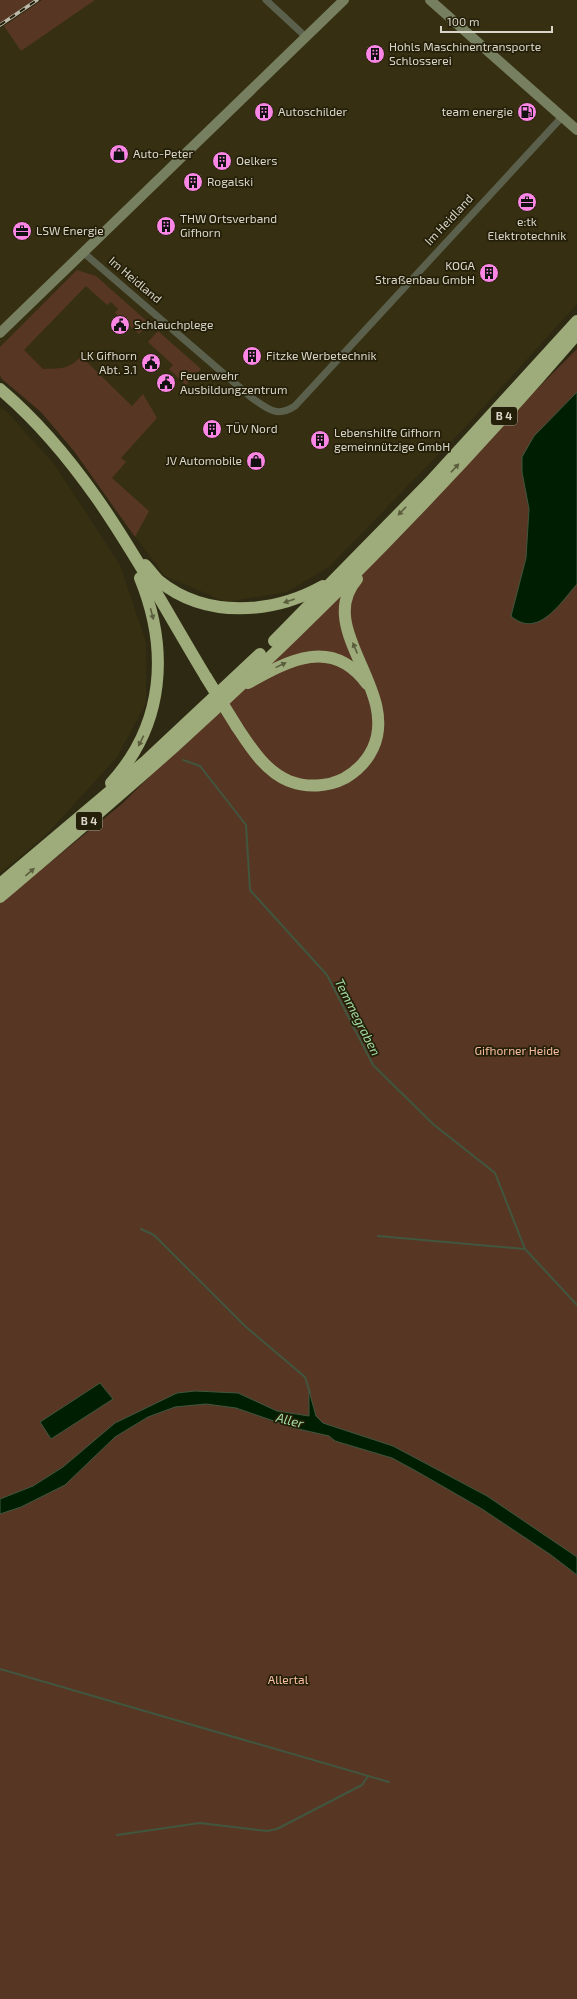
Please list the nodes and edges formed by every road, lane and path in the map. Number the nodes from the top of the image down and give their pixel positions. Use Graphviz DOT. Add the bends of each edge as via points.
graph roads {
  1 [pos="266,0"];
  2 [pos="344,0"];
  3 [pos="430,0"];
  4 [pos="306,38"];
  5 [pos="562,117"];
  6 [pos="577,130"];
  7 [pos="84,254"];
  8 [pos="577,322"];
  9 [pos="0,333"];
  10 [pos="577,334"];
  11 [pos="0,390"];
  12 [pos="123,538"];
  13 [pos="368,561"];
  14 [pos="336,578"];
  15 [pos="234,690"];
  16 [pos="375,697"];
  17 [pos="76,821"];
  18 [pos="0,884"];
  19 [pos="0,897"];
  1 -- 4 [label="street"];
  2 -- 4 [label="street"];
  3 -- 5 [label="street"];
  4 -- 7 [label="street"];
  5 -- 6 [label="street"];
  5 -- 7 [label="street, Im Heidland" via="295,406 285,412 272,411 252,398"];
  7 -- 9 [label="street"];
  8 -- 14 [label="highway, B 4, one-way" via="429,483"];
  13 -- 10 [label="highway, B 4, one-way"];
  11 -- 12 [label="highway" via="35,421 64,453"];
  14 -- 12 [label="highway, one-way" via="306,595 280,604 246,609 209,605 175,591 159,580"];
  12 -- 16 [label="highway, bridge" via="238,727 257,756 277,775 301,785 326,785 356,771 371,752 377,737 380,721"];
  12 -- 17 [label="highway, one-way" via="154,617 158,642 156,688 144,736 131,758"];
  13 -- 15 [label="highway, B 4"];
  16 -- 13 [label="highway, one-way" via="350,636 344,614 350,586 362,573"];
  14 -- 17 [label="highway, B 4" via="222,690 147,760"];
  15 -- 16 [label="highway, one-way" via="292,660 321,656 352,669 363,679"];
  19 -- 15 [label="highway, B 4, one-way" via="152,766"];
  17 -- 18 [label="highway, B 4"];
}
